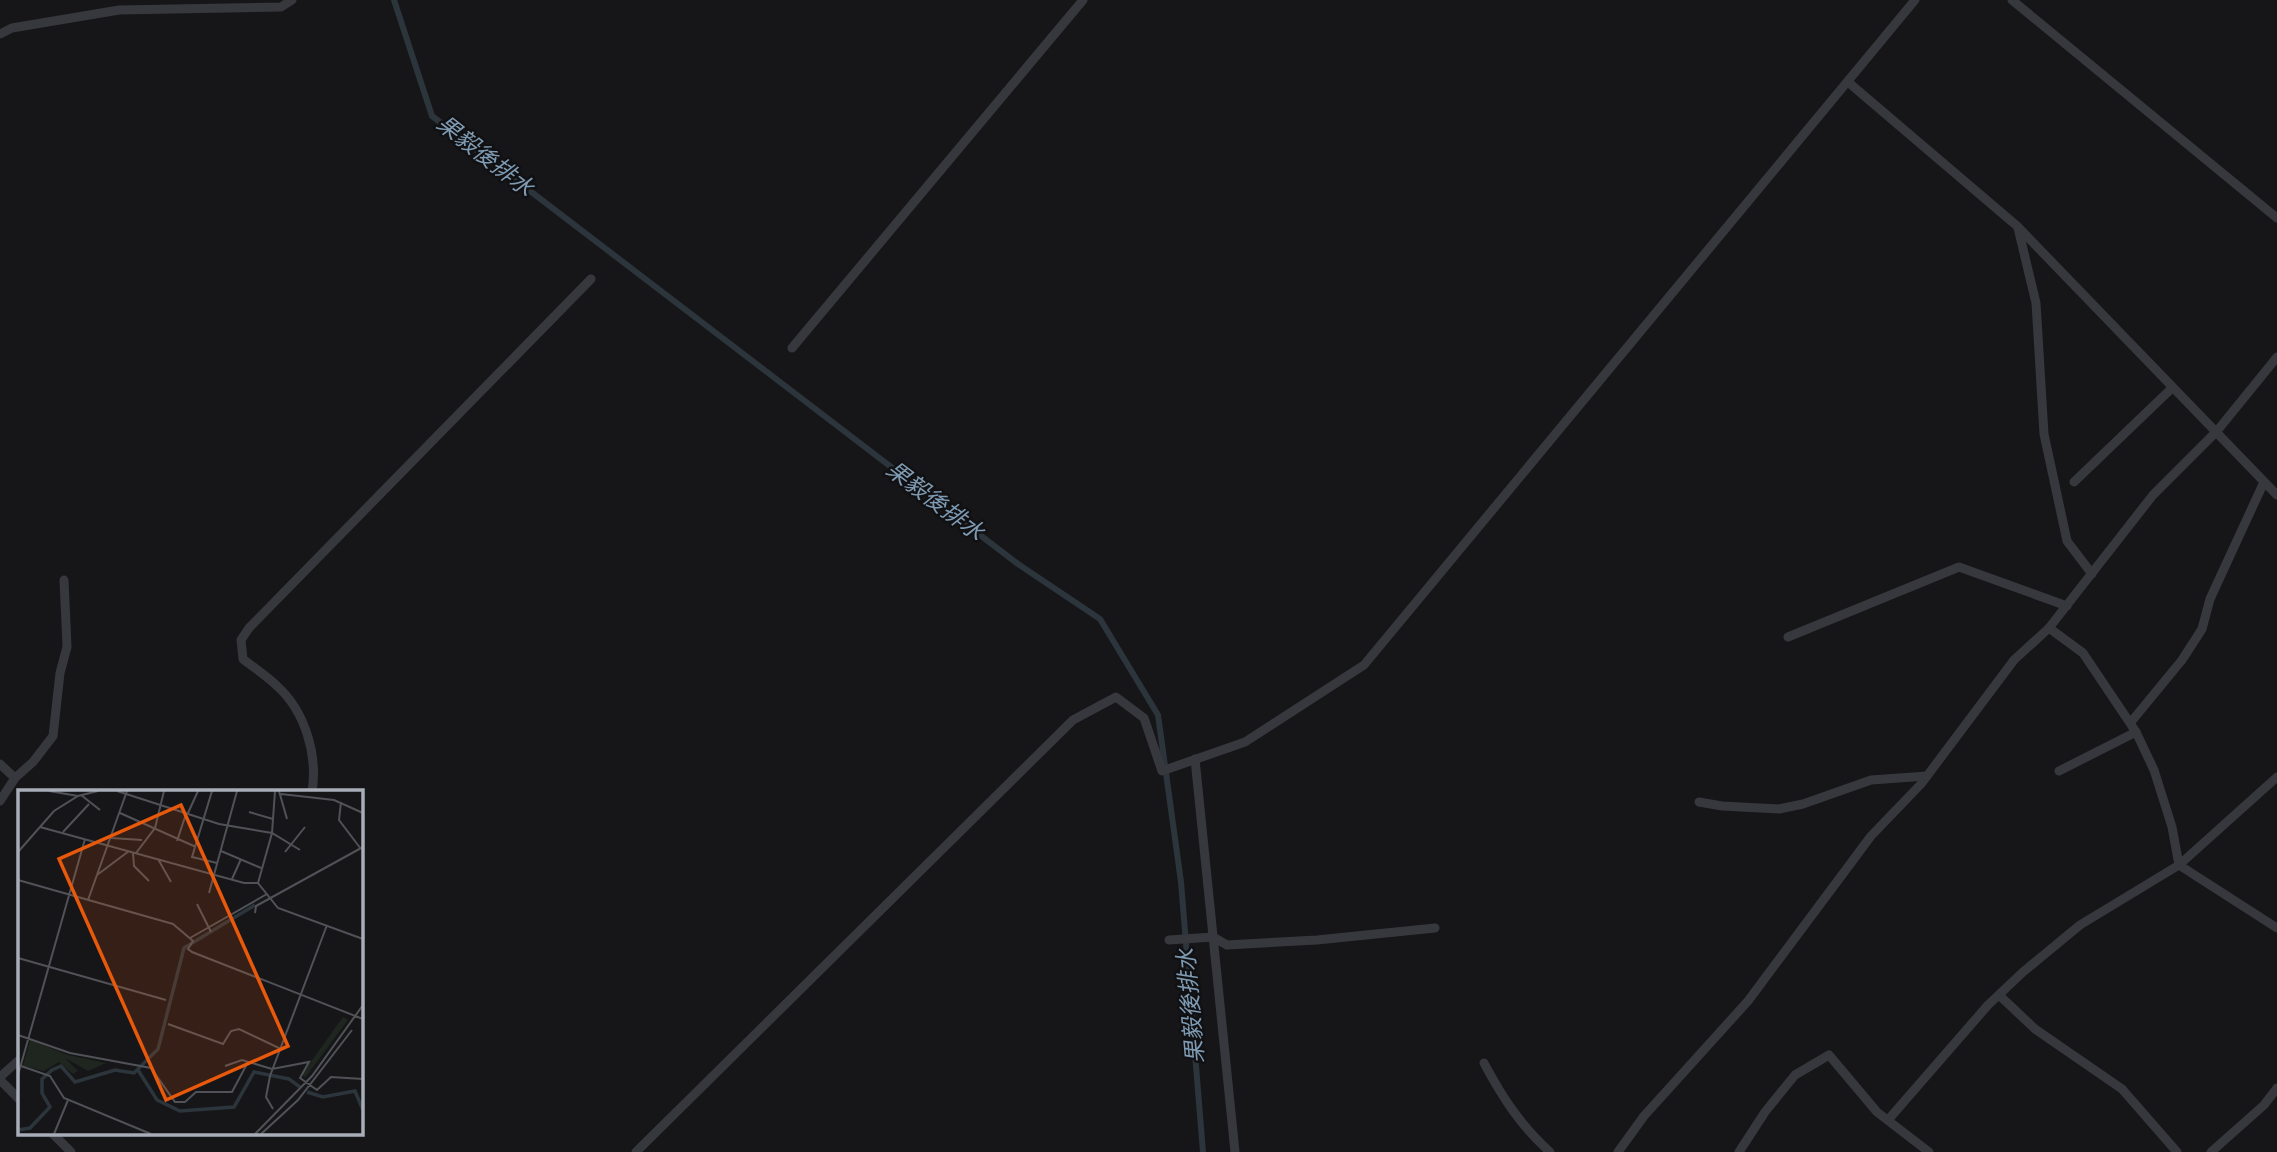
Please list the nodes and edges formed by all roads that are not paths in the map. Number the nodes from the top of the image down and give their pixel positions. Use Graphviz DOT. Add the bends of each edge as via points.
graph roads {
  1 [pos="292,0"];
  2 [pos="1083,0"];
  3 [pos="1914,0"];
  4 [pos="2012,0"];
  5 [pos="0,34"];
  6 [pos="1848,82"];
  7 [pos="2277,218"];
  8 [pos="2017,226"];
  9 [pos="591,279"];
  10 [pos="792,348"];
  11 [pos="2277,357"];
  12 [pos="2172,388"];
  13 [pos="2217,431"];
  14 [pos="2074,482"];
  15 [pos="2264,482"];
  16 [pos="2277,495"];
  17 [pos="2092,574"];
  18 [pos="64,580"];
  19 [pos="2067,606"];
  20 [pos="2049,628"];
  21 [pos="1788,637"];
  22 [pos="2134,727"];
  23 [pos="1195,759"];
  24 [pos="0,764"];
  25 [pos="2059,771"];
  26 [pos="1927,776"];
  27 [pos="2277,777"];
  28 [pos="15,778"];
  29 [pos="312,790"];
  30 [pos="0,801"];
  31 [pos="1699,802"];
  32 [pos="2179,865"];
  33 [pos="2277,928"];
  34 [pos="1435,929"];
  35 [pos="1213,937"];
  36 [pos="1169,940"];
  37 [pos="1999,995"];
  38 [pos="18,1061"];
  39 [pos="1484,1063"];
  40 [pos="0,1078"];
  41 [pos="2277,1088"];
  42 [pos="18,1098"];
  43 [pos="1888,1120"];
  44 [pos="53,1134"];
  45 [pos="71,1152"];
  46 [pos="636,1152"];
  47 [pos="1235,1152"];
  48 [pos="1550,1152"];
  49 [pos="1618,1152"];
  50 [pos="1739,1152"];
  51 [pos="1928,1152"];
  52 [pos="2177,1152"];
  53 [pos="2211,1152"];
  1 -- 5 [label="lane" via="281,6 119,10 12,27"];
  2 -- 10 [label="lane"];
  3 -- 6 [label="lane"];
  4 -- 7 [label="lane"];
  6 -- 8 [label="lane"];
  6 -- 23 [label="lane" via="1364,665 1245,742"];
  8 -- 12 [label="lane"];
  8 -- 17 [label="lane" via="2036,303 2044,434 2067,541"];
  9 -- 29 [label="lane" via="241,640 243,659 279,687 296,709 313,751"];
  11 -- 13 [label="lane"];
  12 -- 13 [label="lane"];
  12 -- 14 [label="lane"];
  13 -- 15 [label="lane"];
  13 -- 17 [label="lane" via="2153,495"];
  15 -- 16 [label="lane"];
  15 -- 22 [label="lane" via="2210,599 2202,629"];
  17 -- 19 [label="lane"];
  18 -- 28 [label="lane" via="67,647 53,736"];
  19 -- 20 [label="lane"];
  19 -- 21 [label="lane" via="1959,567"];
  20 -- 22 [label="lane" via="2083,653"];
  20 -- 26 [label="lane" via="2014,660"];
  22 -- 25 [label="lane"];
  22 -- 32 [label="lane" via="2154,770"];
  23 -- 35 [label="lane"];
  23 -- 46 [label="lane" via="1162,771 1144,718 1116,697 1073,720"];
  24 -- 28 [label="lane"];
  26 -- 31 [label="lane" via="1871,780 1779,809"];
  26 -- 49 [label="lane" via="1871,836 1748,1001 1644,1116"];
  27 -- 32 [label="lane"];
  28 -- 30 [label="lane"];
  32 -- 33 [label="lane"];
  32 -- 37 [label="lane" via="2080,925"];
  34 -- 35 [label="lane" via="1227,945"];
  35 -- 36 [label="lane"];
  35 -- 47 [label="lane"];
  37 -- 43 [label="lane"];
  37 -- 52 [label="lane" via="2035,1029 2122,1089"];
  38 -- 40 [label="lane"];
  39 -- 48 [label="lane" via="1502,1097"];
  40 -- 42 [label="lane"];
  41 -- 53 [label="lane"];
  43 -- 50 [label="lane" via="1829,1055 1795,1075"];
  43 -- 51 [label="lane"];
  44 -- 45 [label="lane"];
}
